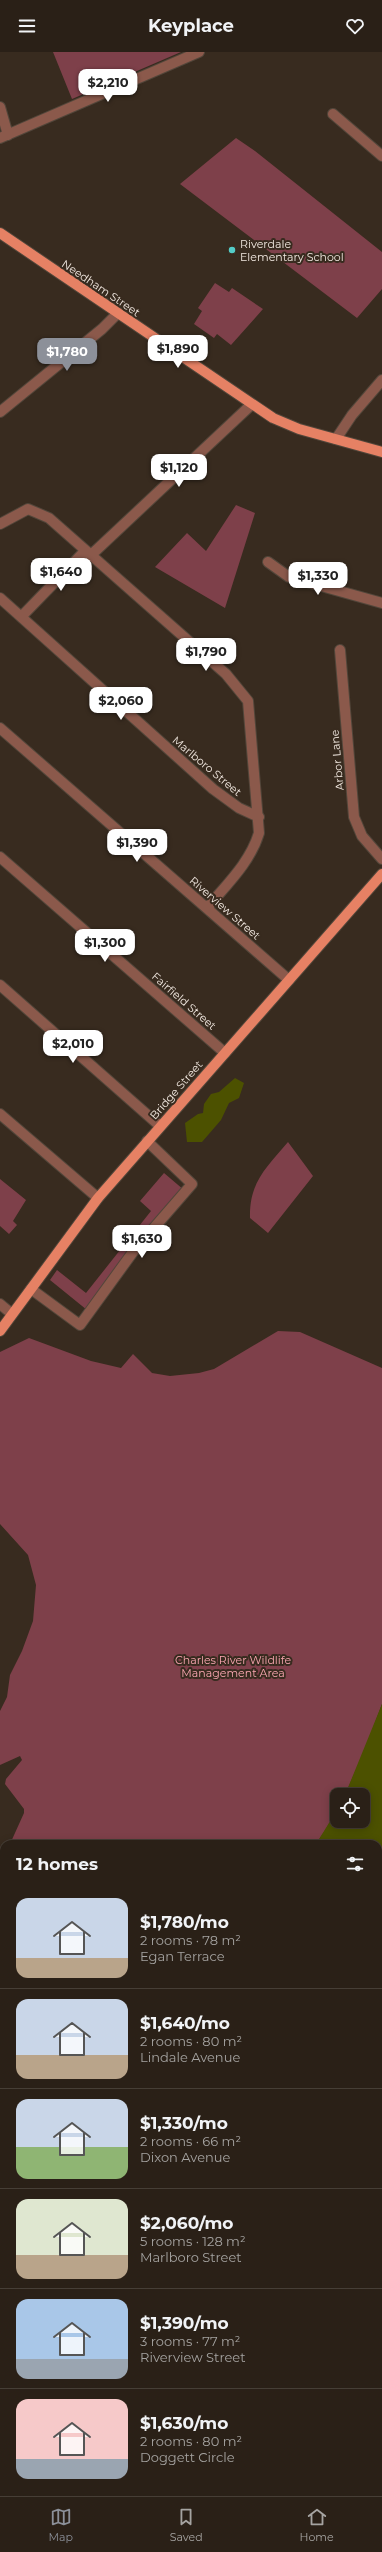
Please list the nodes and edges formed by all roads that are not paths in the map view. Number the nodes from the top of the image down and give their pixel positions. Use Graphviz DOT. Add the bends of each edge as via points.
graph roads {
  1 [pos="200,52"];
  2 [pos="0,107"];
  3 [pos="333,114"];
  4 [pos="4,137"];
  5 [pos="382,156"];
  6 [pos="0,233"];
  7 [pos="117,314"];
  8 [pos="382,380"];
  9 [pos="251,405"];
  10 [pos="0,412"];
  11 [pos="336,439"];
  12 [pos="382,452"];
  13 [pos="0,524"];
  14 [pos="87,553"];
  15 [pos="268,562"];
  16 [pos="2,603"];
  17 [pos="382,603"];
  18 [pos="21,617"];
  19 [pos="340,650"];
  20 [pos="0,728"];
  21 [pos="259,818"];
  22 [pos="0,857"];
  23 [pos="382,859"];
  24 [pos="382,874"];
  25 [pos="206,908"];
  26 [pos="289,980"];
  27 [pos="0,985"];
  28 [pos="225,1053"];
  29 [pos="0,1114"];
  30 [pos="160,1126"];
  31 [pos="147,1141"];
  32 [pos="98,1198"];
  33 [pos="31,1289"];
  34 [pos="0,1304"];
  35 [pos="12,1314"];
  36 [pos="0,1331"];
  1 -- 4 [label="street"];
  2 -- 4 [label="street"];
  3 -- 5 [label="street"];
  6 -- 7 [label="main road, Needham Street"];
  7 -- 9 [label="main road, Needham Street"];
  7 -- 10 [label="street"];
  8 -- 11 [label="street" via="352,415"];
  9 -- 11 [label="main road, Needham Street" via="291,426"];
  9 -- 14 [label="street"];
  11 -- 12 [label="main road, Needham Street"];
  13 -- 14 [label="street" via="28,509 35,511 60,526"];
  14 -- 18 [label="street"];
  14 -- 21 [label="street" via="226,674 244,694 248,701"];
  15 -- 17 [label="street" via="289,577"];
  16 -- 18 [label="street, Marlboro Street"];
  18 -- 21 [label="street, Marlboro Street" via="213,789 239,808"];
  19 -- 23 [label="street, Arbor Lane" via="354,817 362,836"];
  20 -- 25 [label="street, Riverview Street"];
  21 -- 25 [label="street" via="259,833 255,846 236,874"];
  22 -- 28 [label="street, Fairfield Street"];
  24 -- 26 [label="main road, Bridge Street"];
  25 -- 26 [label="street, Riverview Street"];
  26 -- 28 [label="main road, Bridge Street"];
  27 -- 30 [label="street"];
  28 -- 30 [label="main road, Bridge Street"];
  29 -- 32 [label="street"];
  30 -- 31 [label="main road, Bridge Street"];
  31 -- 32 [label="main road, Bridge Street"];
  31 -- 33 [label="street" via="192,1184 133,1252 80,1325"];
  32 -- 33 [label="main road, Bridge Street"];
  33 -- 35 [label="main road, Bridge Street"];
  34 -- 35 [label="street"];
  35 -- 36 [label="main road, Bridge Street"];
}
